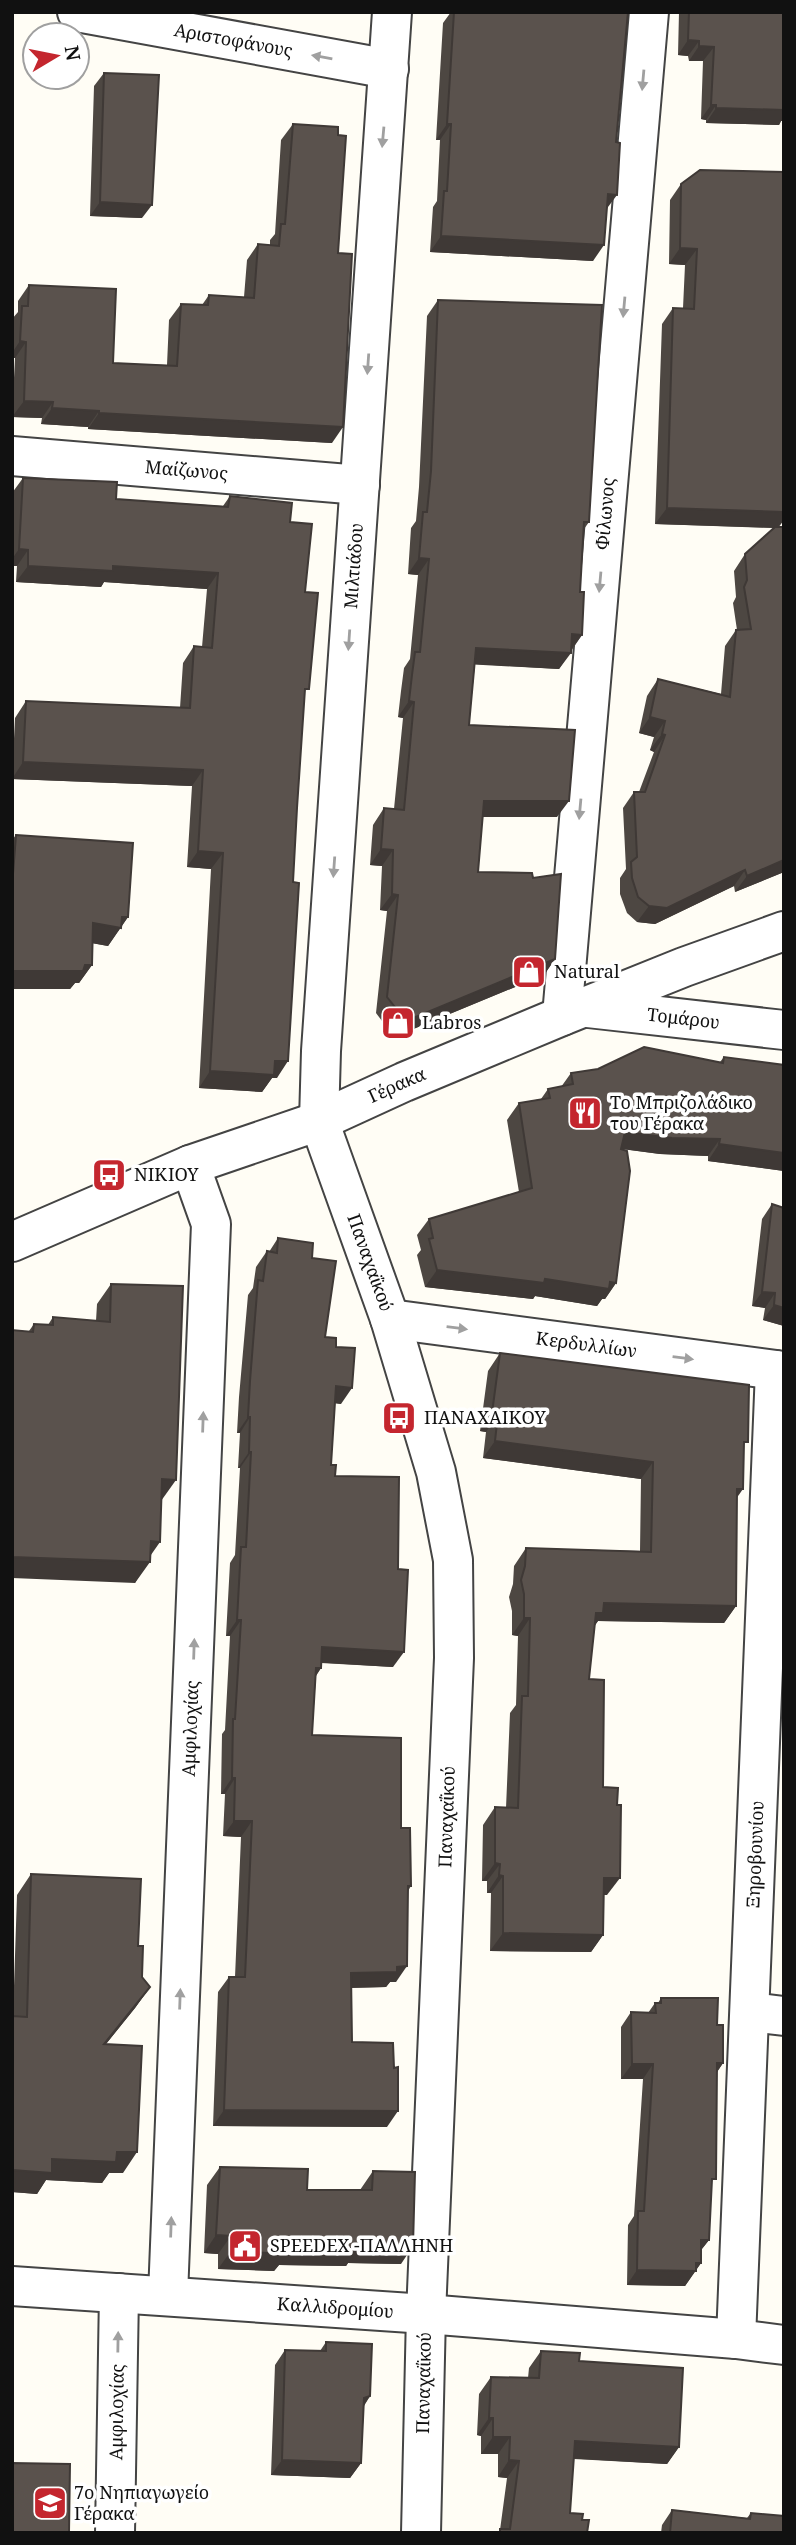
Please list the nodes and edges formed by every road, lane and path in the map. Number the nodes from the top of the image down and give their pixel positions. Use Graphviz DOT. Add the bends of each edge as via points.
graph roads {
  1 [pos="77,12"];
  2 [pos="392,12"];
  3 [pos="649,12"];
  4 [pos="389,69"];
  5 [pos="12,456"];
  6 [pos="360,485"];
  7 [pos="784,931"];
  8 [pos="572,1012"];
  9 [pos="784,1030"];
  10 [pos="319,1121"];
  11 [pos="190,1165"];
  12 [pos="12,1242"];
  13 [pos="390,1320"];
  14 [pos="779,1370"];
  15 [pos="773,1688"];
  16 [pos="767,2014"];
  17 [pos="12,2286"];
  18 [pos="119,2293"];
  19 [pos="168,2295"];
  20 [pos="426,2314"];
  21 [pos="736,2339"];
  22 [pos="784,2345"];
  23 [pos="115,2533"];
  24 [pos="421,2533"];
  4 -- 1 [label="street, Αριστοφάνους, one-way"];
  2 -- 4 [label="street, Μιλτιάδου"];
  3 -- 8 [label="street, Φίλωνος, one-way"];
  4 -- 6 [label="street, Μιλτιάδου, one-way"];
  5 -- 6 [label="street, Μαίζωνος"];
  6 -- 10 [label="street, Μιλτιάδου, one-way"];
  7 -- 8 [label="street, Γέρακα"];
  8 -- 9 [label="street, Τομάρου"];
  8 -- 10 [label="street, Γέρακα"];
  10 -- 11 [label="street, Γέρακα"];
  10 -- 13 [label="street, Παναχαΐκού"];
  11 -- 12 [label="street, Γέρακα"];
  19 -- 11 [label="street, Αμφιλοχίας, one-way" via="211,1224"];
  13 -- 14 [label="street, Κερδυλλίων, one-way"];
  13 -- 20 [label="street, Παναχαΐκού" via="436,1472 453,1560 454,1658"];
  14 -- 15 [label="street, Ξηροβουνίου"];
  15 -- 16 [label="street, Ξηροβουνίου"];
  16 -- 21 [label="street, Ξηροβουνίου"];
  17 -- 18 [label="street, Καλλιδρομίου"];
  18 -- 19 [label="street, Καλλιδρομίου"];
  23 -- 18 [label="street, Αμφιλοχίας, one-way"];
  19 -- 20 [label="street, Καλλιδρομίου"];
  20 -- 21 [label="street, Καλλιδρομίου"];
  20 -- 24 [label="street, Παναχαΐκού"];
  21 -- 22 [label="street, Καλλιδρομίου"];
}
